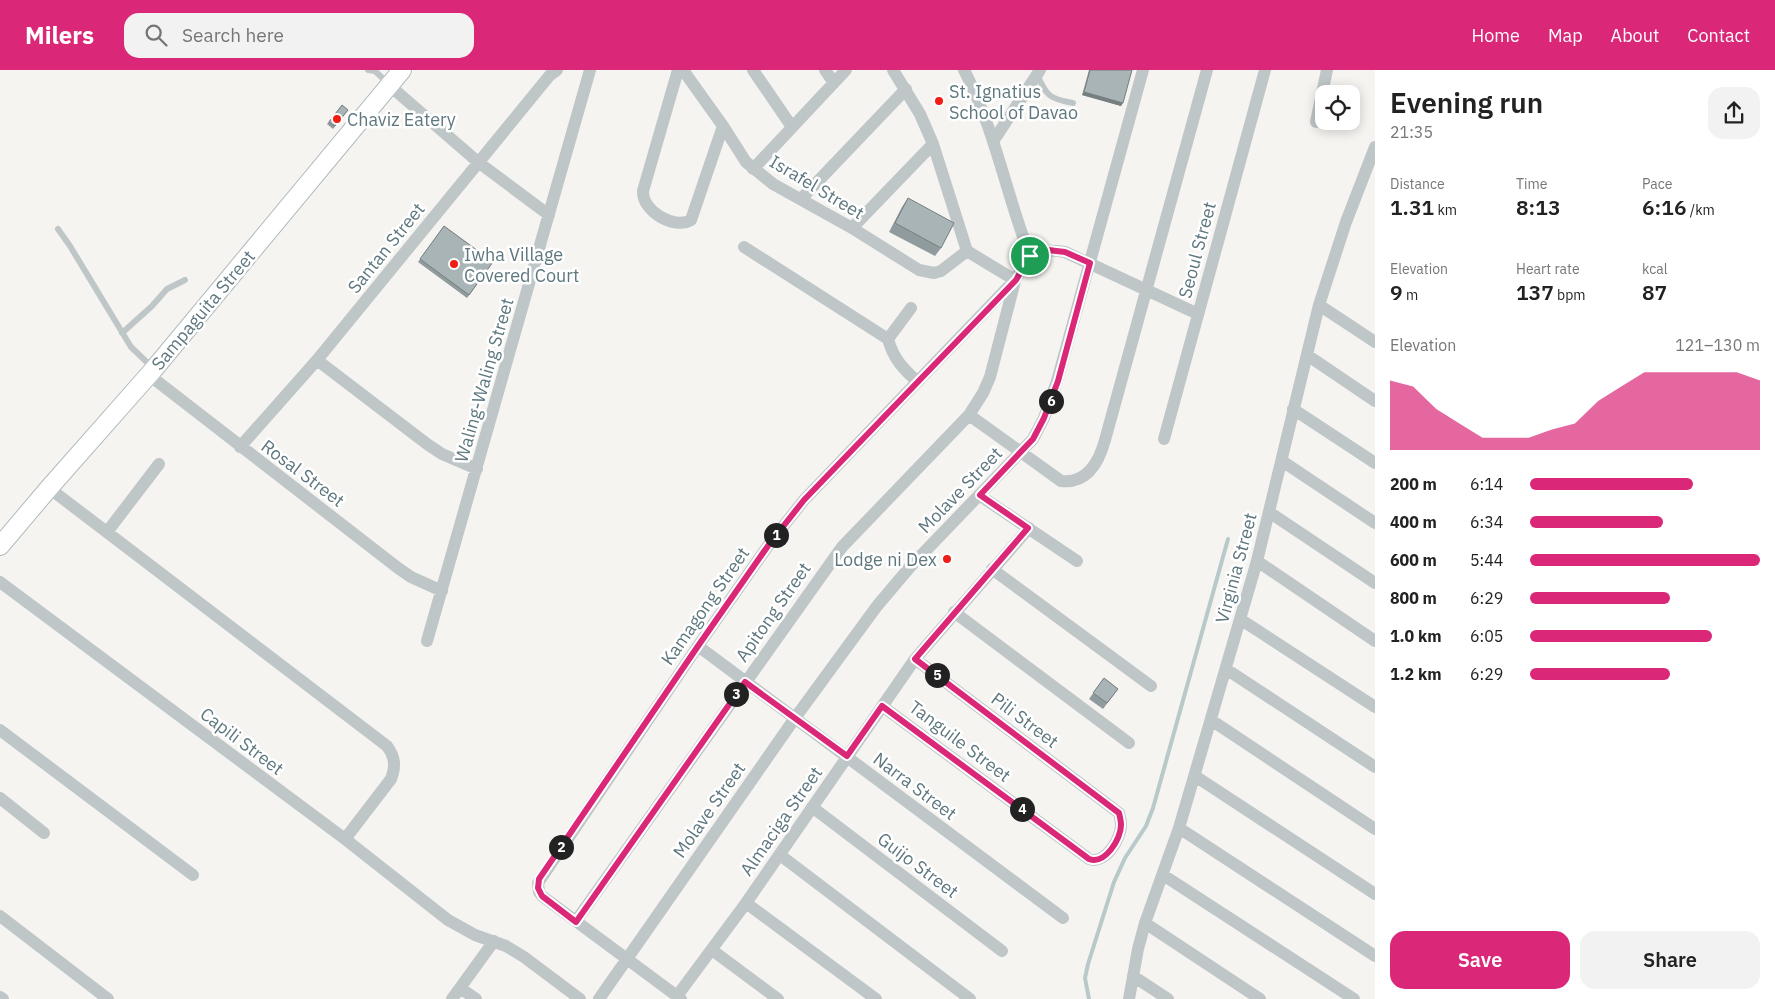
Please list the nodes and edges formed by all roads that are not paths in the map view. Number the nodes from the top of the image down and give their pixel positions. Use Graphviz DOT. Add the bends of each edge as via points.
graph roads {
  1 [pos="368,70"];
  2 [pos="402,70"];
  3 [pos="557,70"];
  4 [pos="590,70"];
  5 [pos="678,70"];
  6 [pos="683,70"];
  7 [pos="753,70"];
  8 [pos="825,70"];
  9 [pos="846,70"];
  10 [pos="893,70"];
  11 [pos="964,70"];
  12 [pos="1143,70"];
  13 [pos="1207,70"];
  14 [pos="1264,70"];
  15 [pos="1327,70"];
  16 [pos="1037,71"];
  17 [pos="834,83"];
  18 [pos="389,85"];
  19 [pos="1324,85"];
  20 [pos="906,89"];
  21 [pos="1073,103"];
  22 [pos="723,126"];
  23 [pos="792,127"];
  24 [pos="994,140"];
  25 [pos="933,144"];
  26 [pos="1375,147"];
  27 [pos="478,162"];
  28 [pos="753,169"];
  29 [pos="801,200"];
  30 [pos="549,215"];
  31 [pos="58,228"];
  32 [pos="852,228"];
  33 [pos="744,247"];
  34 [pos="967,251"];
  35 [pos="1030,256"];
  36 [pos="1090,263"];
  37 [pos="184,280"];
  38 [pos="1016,280"];
  39 [pos="1147,290"];
  40 [pos="1319,305"];
  41 [pos="911,308"];
  42 [pos="1198,314"];
  43 [pos="122,333"];
  44 [pos="1374,337"];
  45 [pos="888,339"];
  46 [pos="1307,355"];
  47 [pos="317,360"];
  48 [pos="151,372"];
  49 [pos="917,381"];
  50 [pos="1375,400"];
  51 [pos="1294,409"];
  52 [pos="969,415"];
  53 [pos="1164,439"];
  54 [pos="240,447"];
  55 [pos="1020,453"];
  56 [pos="1282,461"];
  57 [pos="1375,463"];
  58 [pos="159,464"];
  59 [pos="477,469"];
  60 [pos="49,488"];
  61 [pos="980,495"];
  62 [pos="1269,512"];
  63 [pos="1375,523"];
  64 [pos="1028,528"];
  65 [pos="107,532"];
  66 [pos="0,546"];
  67 [pos="1077,561"];
  68 [pos="1257,561"];
  69 [pos="992,569"];
  70 [pos="0,582"];
  71 [pos="1375,582"];
  72 [pos="442,591"];
  73 [pos="954,612"];
  74 [pos="1240,619"];
  75 [pos="428,641"];
  76 [pos="1375,641"];
  77 [pos="698,646"];
  78 [pos="915,659"];
  79 [pos="1226,669"];
  80 [pos="745,682"];
  81 [pos="1151,686"];
  82 [pos="882,706"];
  83 [pos="1375,707"];
  84 [pos="795,718"];
  85 [pos="1211,720"];
  86 [pos="0,730"];
  87 [pos="1129,743"];
  88 [pos="847,756"];
  89 [pos="1375,767"];
  90 [pos="1195,776"];
  91 [pos="0,798"];
  92 [pos="812,807"];
  93 [pos="1179,828"];
  94 [pos="1375,830"];
  95 [pos="44,833"];
  96 [pos="345,839"];
  97 [pos="780,855"];
  98 [pos="1089,859"];
  99 [pos="193,875"];
  100 [pos="1163,875"];
  101 [pos="1375,894"];
  102 [pos="746,903"];
  103 [pos="0,916"];
  104 [pos="1063,918"];
  105 [pos="576,922"];
  106 [pos="1145,923"];
  107 [pos="494,941"];
  108 [pos="712,950"];
  109 [pos="1002,952"];
  110 [pos="1375,956"];
  111 [pos="627,959"];
  112 [pos="1133,976"];
  113 [pos="460,988"];
  114 [pos="0,997"];
  115 [pos="104,998"];
  116 [pos="679,998"];
  117 [pos="3,999"];
  118 [pos="452,999"];
  119 [pos="476,999"];
  120 [pos="580,999"];
  121 [pos="599,999"];
  122 [pos="778,999"];
  123 [pos="876,999"];
  124 [pos="970,999"];
  125 [pos="1129,999"];
  126 [pos="1168,999"];
  127 [pos="1260,999"];
  128 [pos="1354,999"];
  1 -- 18 [label="lane" via="375,71"];
  2 -- 18 [label="street, Sampaguita Street"];
  3 -- 27 [label="street, Santan Street"];
  4 -- 30 [label="street, Waling-Waling Street"];
  5 -- 22 [label="street" via="643,191 643,199 650,208 672,222 691,220"];
  6 -- 22 [label="street, Israfel Street"];
  7 -- 23 [label="street"];
  8 -- 17 [label="street"];
  9 -- 17 [label="street"];
  10 -- 20 [label="street"];
  11 -- 24 [label="street" via="978,96"];
  12 -- 36 [label="street, Molave Street"];
  13 -- 39 [label="street"];
  14 -- 42 [label="street, Seoul Street"];
  15 -- 19 [label="street"];
  16 -- 21 [label="lane" via="1048,94 1056,100"];
  16 -- 24 [label="street"];
  17 -- 23 [label="street"];
  18 -- 27 [label="street"];
  18 -- 48 [label="street, Sampaguita Street"];
  20 -- 25 [label="street"];
  20 -- 29 [label="street"];
  22 -- 28 [label="street, Israfel Street"];
  23 -- 28 [label="street"];
  24 -- 35 [label="street" via="1014,214"];
  25 -- 32 [label="street"];
  25 -- 34 [label="street"];
  26 -- 40 [label="street, Virginia Street"];
  27 -- 30 [label="street"];
  27 -- 47 [label="street, Santan Street"];
  28 -- 29 [label="street, Israfel Street"];
  29 -- 32 [label="street, Israfel Street"];
  30 -- 59 [label="street, Waling-Waling Street"];
  31 -- 43 [label="lane"];
  32 -- 34 [label="street, Israfel Street" via="925,272 941,271"];
  33 -- 45 [label="street"];
  34 -- 38 [label="street"];
  35 -- 36 [label="street" via="1040,251 1065,252"];
  35 -- 38 [label="street"];
  36 -- 39 [label="street"];
  36 -- 55 [label="street, Molave Street" via="1052,398 1033,439"];
  37 -- 43 [label="lane" via="166,288 152,306"];
  38 -- 49 [label="street, Kamagong Street"];
  38 -- 52 [label="street, Apitong Street" via="990,377"];
  39 -- 42 [label="street"];
  39 -- 55 [label="street" via="1101,454 1094,467 1078,480 1061,481"];
  40 -- 44 [label="street"];
  40 -- 46 [label="street, Virginia Street"];
  41 -- 45 [label="street"];
  42 -- 53 [label="street, Seoul Street"];
  43 -- 48 [label="lane"];
  45 -- 49 [label="street" via="894,357"];
  46 -- 50 [label="street"];
  46 -- 51 [label="street, Virginia Street"];
  47 -- 54 [label="street, Santan Street"];
  47 -- 59 [label="street" via="427,444"];
  48 -- 54 [label="street, Rosal Street"];
  48 -- 60 [label="street, Sampaguita Street"];
  49 -- 77 [label="street, Kamagong Street" via="804,500"];
  51 -- 56 [label="street, Virginia Street"];
  51 -- 57 [label="street"];
  52 -- 55 [label="street"];
  52 -- 80 [label="street, Apitong Street" via="842,547"];
  54 -- 72 [label="street, Rosal Street" via="411,577"];
  55 -- 61 [label="street, Molave Street"];
  56 -- 62 [label="street, Virginia Street"];
  56 -- 63 [label="street"];
  58 -- 65 [label="street"];
  59 -- 72 [label="street, Waling-Waling Street"];
  60 -- 65 [label="street"];
  60 -- 66 [label="street, Sampaguita Street"];
  61 -- 64 [label="street"];
  61 -- 84 [label="street, Molave Street" via="888,593"];
  62 -- 68 [label="street, Virginia Street"];
  62 -- 71 [label="street"];
  64 -- 67 [label="street"];
  64 -- 69 [label="street, Almaciga Street"];
  65 -- 96 [label="street" via="387,746 395,763 391,779"];
  68 -- 74 [label="street, Virginia Street"];
  68 -- 76 [label="street"];
  69 -- 73 [label="street, Almaciga Street"];
  69 -- 81 [label="street"];
  70 -- 96 [label="street, Capili Street"];
  72 -- 75 [label="street, Waling-Waling Street"];
  73 -- 78 [label="street, Almaciga Street"];
  73 -- 87 [label="street"];
  74 -- 79 [label="street, Virginia Street"];
  74 -- 83 [label="street"];
  77 -- 80 [label="street, Narra Street"];
  77 -- 105 [label="street, Kamagong Street" via="539,879 538,888 542,896"];
  78 -- 82 [label="street, Almaciga Street"];
  78 -- 98 [label="street, Pili Street" via="1119,813 1120,833 1105,857 1094,861"];
  79 -- 85 [label="street, Virginia Street"];
  79 -- 89 [label="street"];
  80 -- 84 [label="street, Narra Street"];
  80 -- 105 [label="street, Apitong Street"];
  82 -- 88 [label="street, Almaciga Street"];
  82 -- 98 [label="street, Tanguile Street"];
  84 -- 88 [label="street, Narra Street"];
  84 -- 111 [label="street, Molave Street"];
  85 -- 90 [label="street, Virginia Street"];
  85 -- 94 [label="street"];
  86 -- 99 [label="street"];
  88 -- 92 [label="street, Almaciga Street"];
  88 -- 104 [label="street, Narra Street"];
  90 -- 93 [label="street, Virginia Street"];
  90 -- 101 [label="street"];
  91 -- 95 [label="street"];
  92 -- 97 [label="street, Almaciga Street"];
  92 -- 109 [label="street, Guijo Street"];
  93 -- 100 [label="street, Virginia Street"];
  93 -- 110 [label="street"];
  96 -- 107 [label="street, Capili Street" via="448,920"];
  97 -- 102 [label="street, Almaciga Street"];
  97 -- 124 [label="street"];
  100 -- 106 [label="street, Virginia Street"];
  100 -- 128 [label="street"];
  102 -- 108 [label="street, Almaciga Street"];
  102 -- 123 [label="street"];
  103 -- 115 [label="street"];
  105 -- 111 [label="street"];
  106 -- 112 [label="street, Virginia Street"];
  106 -- 127 [label="street"];
  107 -- 113 [label="street"];
  107 -- 120 [label="street, Capili Street" via="524,957"];
  108 -- 116 [label="street, Almaciga Street"];
  108 -- 122 [label="street"];
  111 -- 116 [label="street"];
  111 -- 121 [label="street, Molave Street"];
  112 -- 125 [label="street, Virginia Street"];
  112 -- 126 [label="street"];
  113 -- 118 [label="street"];
  113 -- 119 [label="street"];
  114 -- 117 [label="street"];
}
